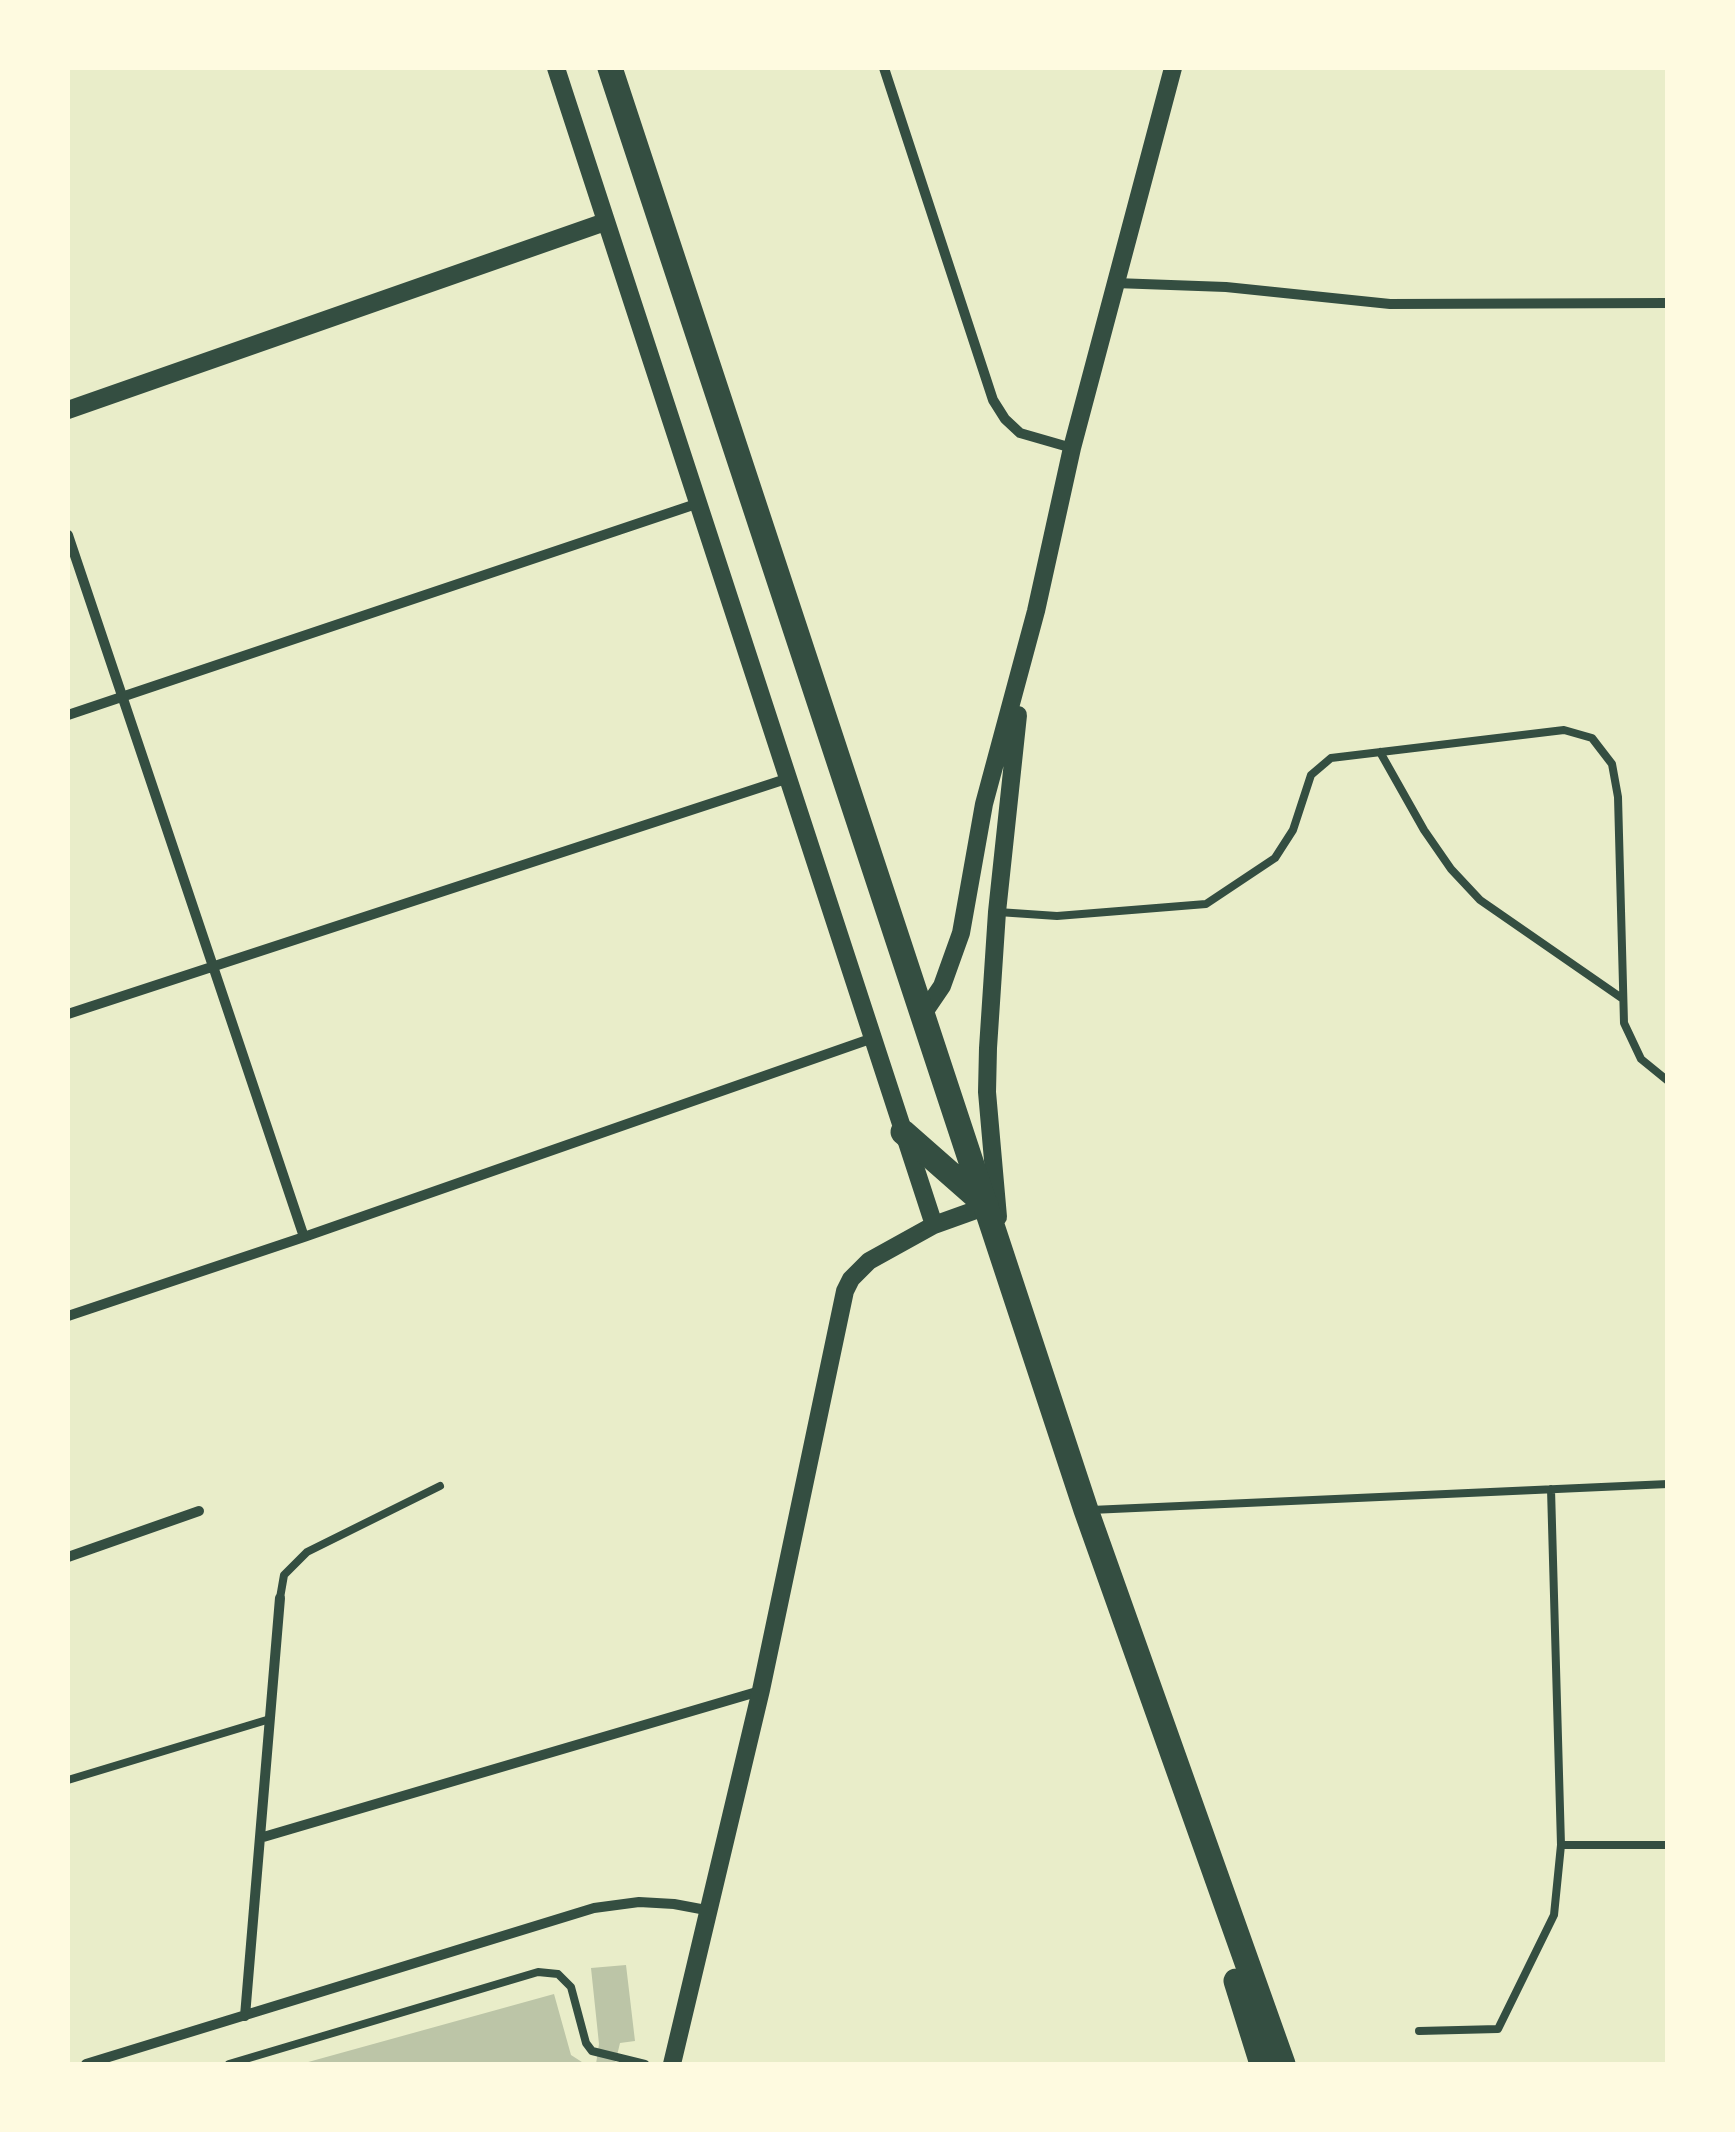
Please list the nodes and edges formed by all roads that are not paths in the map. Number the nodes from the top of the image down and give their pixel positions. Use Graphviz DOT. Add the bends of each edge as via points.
graph roads {
  1 [pos="556,68"];
  2 [pos="610,68"];
  3 [pos="884,68"];
  4 [pos="1174,68"];
  5 [pos="605,222"];
  6 [pos="1115,283"];
  7 [pos="1668,303"];
  8 [pos="68,410"];
  9 [pos="1072,448"];
  10 [pos="699,503"];
  11 [pos="68,535"];
  12 [pos="1036,611"];
  13 [pos="122,697"];
  14 [pos="68,715"];
  15 [pos="1380,752"];
  16 [pos="790,778"];
  17 [pos="996,912"];
  18 [pos="212,965"];
  19 [pos="1623,1000"];
  20 [pos="68,1014"];
  21 [pos="924,1014"];
  22 [pos="873,1038"];
  23 [pos="1668,1081"];
  24 [pos="903,1132"];
  25 [pos="987,1206"];
  26 [pos="934,1225"];
  27 [pos="304,1237"];
  28 [pos="1001,1248"];
  29 [pos="68,1316"];
  30 [pos="1668,1484"];
  31 [pos="440,1486"];
  32 [pos="1552,1489"];
  33 [pos="1086,1510"];
  34 [pos="199,1511"];
  35 [pos="68,1558"];
  36 [pos="1115,1594"];
  37 [pos="280,1598"];
  38 [pos="761,1690"];
  39 [pos="270,1719"];
  40 [pos="68,1780"];
  41 [pos="260,1838"];
  42 [pos="1562,1845"];
  43 [pos="1668,1845"];
  44 [pos="706,1910"];
  45 [pos="245,2016"];
  46 [pos="1418,2031"];
  47 [pos="86,2064"];
  48 [pos="229,2064"];
  49 [pos="645,2064"];
  50 [pos="672,2064"];
  51 [pos="1262,2064"];
  52 [pos="1283,2064"];
  1 -- 5 [label="street"];
  2 -- 21 [label="main road"];
  3 -- 9 [label="street" via="993,400 1020,432"];
  4 -- 6 [label="street"];
  5 -- 8 [label="street"];
  5 -- 10 [label="street"];
  6 -- 7 [label="street" via="1390,304"];
  6 -- 9 [label="street"];
  9 -- 12 [label="street"];
  10 -- 13 [label="street"];
  10 -- 16 [label="street"];
  11 -- 13 [label="street"];
  12 -- 17 [label="street"];
  12 -- 21 [label="street" via="984,804 961,933"];
  13 -- 14 [label="street"];
  13 -- 18 [label="street"];
  15 -- 17 [label="lane" via="1331,758 1311,775 1293,830 1275,858 1206,904 1057,916"];
  15 -- 19 [label="lane" via="1451,869 1480,900"];
  15 -- 19 [label="lane" via="1564,730 1592,738 1612,764 1618,796"];
  16 -- 18 [label="street"];
  16 -- 22 [label="street"];
  17 -- 28 [label="street" via="987,1092"];
  18 -- 20 [label="street"];
  18 -- 27 [label="street"];
  19 -- 23 [label="lane" via="1624,1022 1640,1059"];
  21 -- 25 [label="main road"];
  22 -- 24 [label="street"];
  22 -- 27 [label="street"];
  24 -- 25 [label="main road"];
  24 -- 26 [label="street"];
  25 -- 26 [label="street"];
  25 -- 28 [label="main road"];
  26 -- 38 [label="street" via="869,1261 844,1291"];
  27 -- 29 [label="street"];
  28 -- 33 [label="main road"];
  30 -- 32 [label="lane"];
  31 -- 37 [label="lane" via="307,1552 284,1575"];
  32 -- 33 [label="lane"];
  32 -- 42 [label="lane"];
  33 -- 36 [label="main road"];
  34 -- 35 [label="street"];
  36 -- 51 [label="main road"];
  36 -- 52 [label="main road"];
  37 -- 39 [label="street"];
  38 -- 41 [label="street"];
  38 -- 44 [label="street"];
  39 -- 40 [label="lane"];
  39 -- 41 [label="street"];
  41 -- 45 [label="street"];
  42 -- 43 [label="lane"];
  42 -- 46 [label="lane" via="1554,1915 1498,2029"];
  44 -- 45 [label="street" via="639,1902 594,1908"];
  44 -- 50 [label="street"];
  45 -- 47 [label="street"];
  48 -- 49 [label="lane" via="538,1972 558,1974 571,1987 592,2052"];
}
